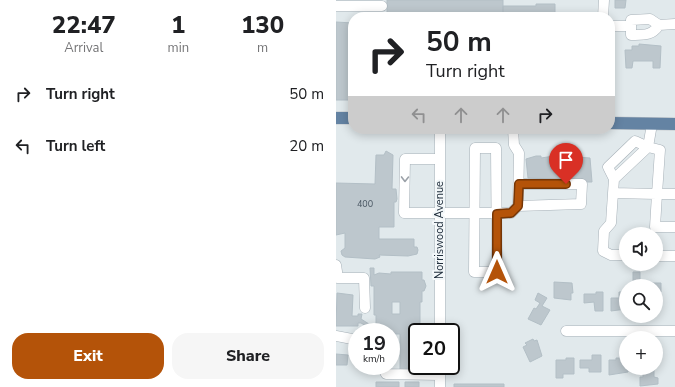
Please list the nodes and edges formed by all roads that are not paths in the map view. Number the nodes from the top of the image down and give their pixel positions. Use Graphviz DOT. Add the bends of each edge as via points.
graph roads {
  1 [pos="604,0"];
  2 [pos="336,6"];
  3 [pos="382,6"];
  4 [pos="603,12"];
  5 [pos="675,24"];
  6 [pos="659,25"];
  7 [pos="615,26"];
  8 [pos="631,26"];
  9 [pos="336,118"];
  10 [pos="348,118"];
  11 [pos="615,123"];
  12 [pos="652,124"];
  13 [pos="675,124"];
  14 [pos="440,134"];
  15 [pos="513,134"];
  16 [pos="648,147"];
  17 [pos="439,159"];
  18 [pos="519,184"];
  19 [pos="613,193"];
  20 [pos="657,194"];
  21 [pos="675,194"];
  22 [pos="518,206"];
  23 [pos="439,213"];
  24 [pos="474,214"];
  25 [pos="497,214"];
  26 [pos="675,227"];
  27 [pos="619,255"];
  28 [pos="663,256"];
  29 [pos="675,256"];
  30 [pos="336,265"];
  31 [pos="365,308"];
  32 [pos="440,323"];
  33 [pos="566,331"];
  34 [pos="675,331"];
  35 [pos="336,336"];
  36 [pos="348,338"];
  37 [pos="440,375"];
  38 [pos="440,387"];
  1 -- 4 [label="street"];
  2 -- 3 [label="street"];
  5 -- 6 [label="street"];
  6 -- 8 [label="street" via="650,19 631,20"];
  6 -- 8 [label="street" via="648,35 631,35"];
  7 -- 8 [label="street"];
  9 -- 10 [label="main road"];
  11 -- 12 [label="main road"];
  12 -- 13 [label="main road"];
  12 -- 16 [label="street"];
  14 -- 17 [label="street, Norriswood Avenue"];
  15 -- 18 [label="street" via="514,145 519,153"];
  16 -- 19 [label="street" via="614,179"];
  16 -- 20 [label="street" via="660,150"];
  17 -- 23 [label="street, Norriswood Avenue"];
  17 -- 23 [label="street, one-way" via="405,159 404,213"];
  18 -- 22 [label="street"];
  18 -- 22 [label="street" via="582,184 581,204"];
  19 -- 20 [label="street"];
  19 -- 27 [label="street" via="611,223 604,231 603,251 610,255"];
  20 -- 21 [label="street"];
  20 -- 26 [label="street" via="655,227"];
  22 -- 25 [label="street" via="511,213"];
  23 -- 24 [label="street"];
  23 -- 32 [label="street, Norriswood Avenue"];
  24 -- 25 [label="street"];
  24 -- 25 [label="street" via="474,272 497,272"];
  24 -- 25 [label="street" via="475,148 496,148"];
  28 -- 29 [label="street"];
  30 -- 31 [label="street" via="338,278 364,278"];
  33 -- 34 [label="street"];
  35 -- 36 [label="street"];
  37 -- 38 [label="street"];
}
